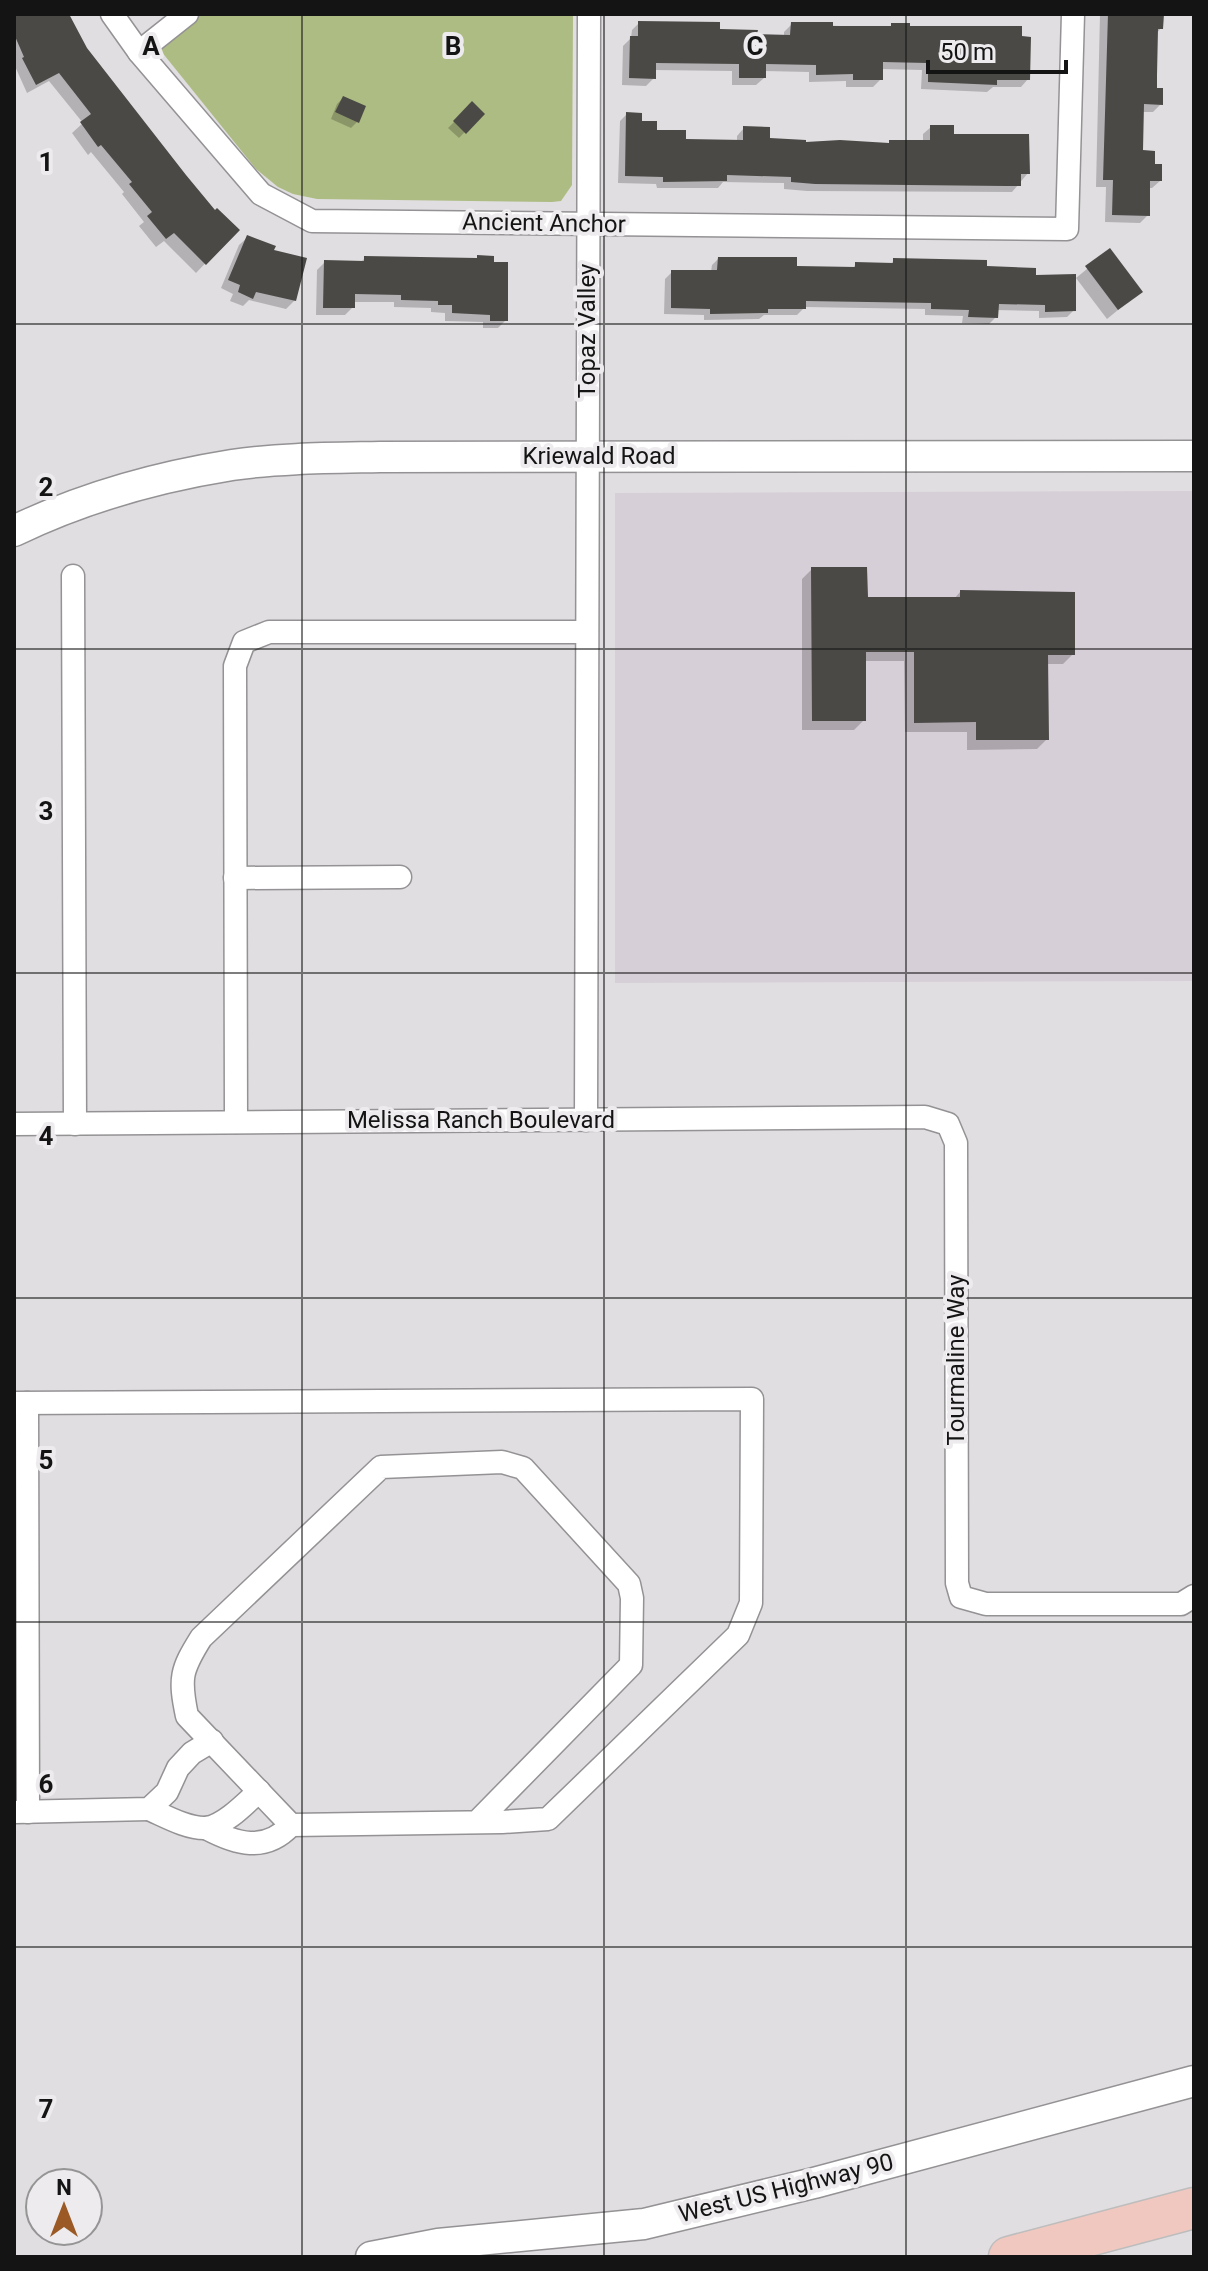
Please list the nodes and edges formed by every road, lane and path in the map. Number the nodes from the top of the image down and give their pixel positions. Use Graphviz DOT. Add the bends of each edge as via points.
graph roads {
  1 [pos="112,14"];
  2 [pos="187,14"];
  3 [pos="589,14"];
  4 [pos="1073,14"];
  5 [pos="139,52"];
  6 [pos="588,224"];
  7 [pos="586,456"];
  8 [pos="1194,456"];
  9 [pos="15,530"];
  10 [pos="73,576"];
  11 [pos="586,632"];
  12 [pos="400,877"];
  13 [pos="235,878"];
  14 [pos="586,1120"];
  15 [pos="236,1122"];
  16 [pos="14,1124"];
  17 [pos="75,1124"];
  18 [pos="948,1124"];
  19 [pos="21,1403"];
  20 [pos="1194,1596"];
  21 [pos="212,1741"];
  22 [pos="259,1791"];
  23 [pos="149,1809"];
  24 [pos="21,1812"];
  25 [pos="477,1822"];
  26 [pos="291,1825"];
  27 [pos="206,1828"];
  28 [pos="1194,2081"];
  29 [pos="1194,2208"];
  30 [pos="371,2257"];
  31 [pos="1009,2257"];
  1 -- 5 [label="street, Ancient Anchor"];
  2 -- 5 [label="street"];
  3 -- 6 [label="street, Topaz Valley"];
  4 -- 6 [label="street, Ancient Anchor" via="1067,229"];
  5 -- 6 [label="street, Ancient Anchor" via="261,194 312,221"];
  6 -- 7 [label="street, Topaz Valley"];
  7 -- 8 [label="street, Kriewald Road"];
  7 -- 9 [label="street, Kriewald Road" via="380,457 233,465 152,482"];
  7 -- 11 [label="street, Topaz Valley"];
  10 -- 17 [label="street"];
  11 -- 13 [label="street" via="269,632 244,642 235,666"];
  11 -- 14 [label="street, Topaz Valley"];
  12 -- 13 [label="street"];
  13 -- 15 [label="street"];
  14 -- 15 [label="street, Melissa Ranch Boulevard"];
  14 -- 18 [label="street, Melissa Ranch Boulevard" via="925,1117"];
  15 -- 17 [label="street, Melissa Ranch Boulevard"];
  16 -- 17 [label="street, Melissa Ranch Boulevard"];
  18 -- 20 [label="street, Tourmaline Way" via="956,1143 961,1597 986,1604 1181,1604"];
  19 -- 24 [label="street"];
  19 -- 25 [label="street" via="752,1399 751,1603 738,1635 548,1819"];
  21 -- 22 [label="street"];
  21 -- 23 [label="street" via="178,1768 167,1792"];
  21 -- 25 [label="street" via="187,1716 184,1665 201,1638 381,1467 502,1462 523,1468 629,1584 631,1665"];
  22 -- 26 [label="street"];
  22 -- 27 [label="street" via="233,1815"];
  23 -- 24 [label="street"];
  23 -- 27 [label="street"];
  25 -- 26 [label="street"];
  26 -- 27 [label="street" via="280,1837 258,1843 232,1842"];
  28 -- 30 [label="street, West US Highway 90" via="644,2224 438,2244"];
  29 -- 31 [label="highway"];
}
